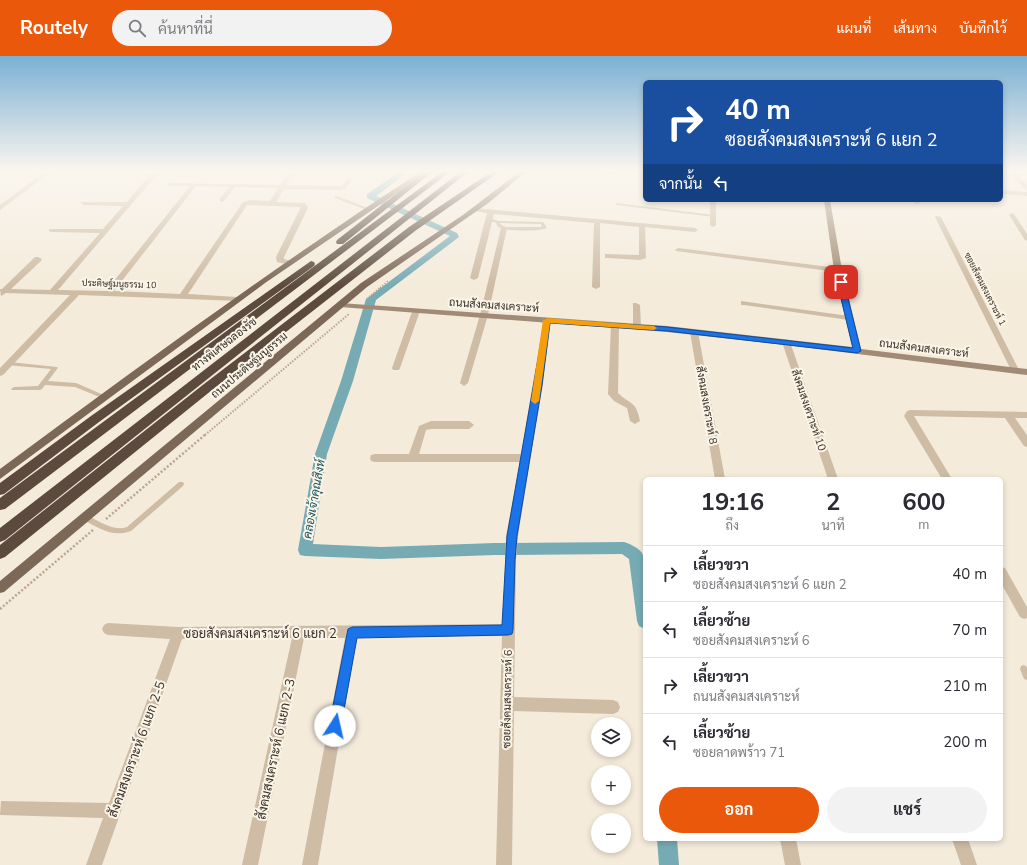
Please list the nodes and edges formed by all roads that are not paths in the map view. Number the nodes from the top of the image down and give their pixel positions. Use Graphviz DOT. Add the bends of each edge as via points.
graph roads {
  1 [pos="123,210"];
  2 [pos="174,210"];
  3 [pos="240,210"];
  4 [pos="303,210"];
  5 [pos="363,210"];
  6 [pos="377,210"];
  7 [pos="396,210"];
  8 [pos="417,210"];
  9 [pos="440,210"];
  10 [pos="474,210"];
  11 [pos="664,210"];
  12 [pos="714,210"];
  13 [pos="829,210"];
  14 [pos="490,215"];
  15 [pos="1012,215"];
  16 [pos="714,216"];
  17 [pos="938,217"];
  18 [pos="597,220"];
  19 [pos="501,225"];
  20 [pos="642,225"];
  21 [pos="713,225"];
  22 [pos="51,230"];
  23 [pos="695,230"];
  24 [pos="105,231"];
  25 [pos="1027,240"];
  26 [pos="678,250"];
  27 [pos="608,256"];
  28 [pos="38,259"];
  29 [pos="288,264"];
  30 [pos="838,270"];
  31 [pos="474,278"];
  32 [pos="596,287"];
  33 [pos="1,292"];
  34 [pos="52,292"];
  35 [pos="76,293"];
  36 [pos="108,293"];
  37 [pos="182,297"];
  38 [pos="237,299"];
  39 [pos="744,303"];
  40 [pos="340,305"];
  41 [pos="636,305"];
  42 [pos="416,310"];
  43 [pos="484,316"];
  44 [pos="849,318"];
  45 [pos="547,320"];
  46 [pos="615,325"];
  47 [pos="637,327"];
  48 [pos="694,332"];
  49 [pos="786,342"];
  50 [pos="857,351"];
  51 [pos="9,364"];
  52 [pos="396,368"];
  53 [pos="1015,370"];
  54 [pos="1027,372"];
  55 [pos="0,373"];
  56 [pos="464,383"];
  57 [pos="44,384"];
  58 [pos="14,389"];
  59 [pos="104,397"];
  60 [pos="1007,414"];
  61 [pos="1027,415"];
  62 [pos="635,421"];
  63 [pos="469,425"];
  64 [pos="1027,443"];
  65 [pos="413,457"];
  66 [pos="375,458"];
  67 [pos="525,458"];
  68 [pos="0,475"];
  69 [pos="720,477"];
  70 [pos="831,477"];
  71 [pos="946,477"];
  72 [pos="180,484"];
  73 [pos="0,490"];
  74 [pos="0,505"];
  75 [pos="85,518"];
  76 [pos="0,536"];
  77 [pos="0,553"];
  78 [pos="1003,576"];
  79 [pos="0,588"];
  80 [pos="1024,613"];
  81 [pos="108,629"];
  82 [pos="508,630"];
  83 [pos="299,633"];
  84 [pos="352,633"];
  85 [pos="178,634"];
  86 [pos="1027,669"];
  87 [pos="1027,676"];
  88 [pos="506,704"];
  89 [pos="613,707"];
  90 [pos="1,808"];
  91 [pos="114,811"];
  92 [pos="788,841"];
  93 [pos="961,841"];
  94 [pos="94,865"];
  95 [pos="250,865"];
  96 [pos="310,865"];
  97 [pos="504,865"];
  98 [pos="793,865"];
  99 [pos="969,865"];
  1 -- 24 [label="street"];
  2 -- 36 [label="street"];
  3 -- 37 [label="street"];
  4 -- 29 [label="street" via="280,257 280,260"];
  5 -- 29 [label="main road"];
  6 -- 73 [label="highway" via="279,287"];
  7 -- 74 [label="highway, ทางพิเศษฉลองรัช"];
  8 -- 76 [label="highway, ทางพิเศษฉลองรัช"];
  9 -- 77 [label="highway" via="208,387"];
  10 -- 14 [label="street"];
  10 -- 40 [label="main road, ถนนประดิษฐ์มนูธรรม" via="385,270"];
  11 -- 16 [label="lane"];
  12 -- 16 [label="street"];
  13 -- 30 [label="main road"];
  14 -- 18 [label="street"];
  14 -- 19 [label="lane"];
  14 -- 31 [label="street"];
  15 -- 25 [label="street"];
  16 -- 21 [label="street"];
  17 -- 53 [label="street, ซอยสังคมสงเคราะห์ 1"];
  18 -- 20 [label="street"];
  18 -- 32 [label="street"];
  19 -- 19 [label="lane" via="536,223 542,224 545,228"];
  19 -- 43 [label="street"];
  20 -- 23 [label="street"];
  20 -- 27 [label="street" via="643,256"];
  22 -- 24 [label="street"];
  24 -- 34 [label="street"];
  26 -- 30 [label="street"];
  28 -- 33 [label="street"];
  29 -- 38 [label="main road"];
  30 -- 44 [label="main road"];
  33 -- 34 [label="street, ประดิษฐ์มนูธรรม 10"];
  34 -- 35 [label="street, ประดิษฐ์มนูธรรม 10"];
  35 -- 36 [label="street, ประดิษฐ์มนูธรรม 10"];
  35 -- 51 [label="street"];
  36 -- 37 [label="street, ประดิษฐ์มนูธรรม 10"];
  37 -- 38 [label="street, ประดิษฐ์มนูธรรม 10"];
  38 -- 59 [label="main road"];
  39 -- 44 [label="street"];
  40 -- 42 [label="main road, ถนนสังคมสงเคราะห์"];
  40 -- 75 [label="main road, ถนนประดิษฐ์มนูธรรม"];
  41 -- 47 [label="street"];
  42 -- 43 [label="main road, ถนนสังคมสงเคราะห์"];
  42 -- 52 [label="street"];
  43 -- 45 [label="main road, ถนนสังคมสงเคราะห์"];
  43 -- 56 [label="street"];
  44 -- 50 [label="main road"];
  45 -- 46 [label="main road, ถนนสังคมสงเคราะห์"];
  45 -- 67 [label="street, ซอยสังคมสงเคราะห์ 6"];
  46 -- 47 [label="main road, ถนนสังคมสงเคราะห์"];
  46 -- 62 [label="street" via="614,394 634,409"];
  47 -- 48 [label="main road, ถนนสังคมสงเคราะห์"];
  48 -- 49 [label="main road, ถนนสังคมสงเคราะห์"];
  48 -- 69 [label="street, สังคมสงเคราะห์ 8"];
  49 -- 50 [label="main road, ถนนสังคมสงเคราะห์"];
  49 -- 70 [label="street, สังคมสงเคราะห์ 10"];
  50 -- 53 [label="main road, ถนนสังคมสงเคราะห์"];
  51 -- 55 [label="street"];
  51 -- 57 [label="lane" via="55,368"];
  53 -- 54 [label="main road, ถนนสังคมสงเคราะห์"];
  57 -- 58 [label="lane" via="36,389"];
  57 -- 59 [label="lane" via="76,386"];
  59 -- 68 [label="main road"];
  60 -- 61 [label="street"];
  60 -- 64 [label="street"];
  60 -- 71 [label="street" via="910,413"];
  63 -- 65 [label="street" via="431,425 422,428"];
  65 -- 66 [label="street"];
  65 -- 67 [label="street"];
  67 -- 82 [label="street, ซอยสังคมสงเคราะห์ 6" via="512,536"];
  72 -- 75 [label="lane" via="129,529 116,532"];
  75 -- 79 [label="main road, ถนนประดิษฐ์มนูธรรม"];
  78 -- 80 [label="street"];
  81 -- 85 [label="street, ซอยสังคมสงเคราะห์ 6 แยก 2"];
  82 -- 84 [label="street, ซอยสังคมสงเคราะห์ 6 แยก 2"];
  82 -- 88 [label="street, ซอยสังคมสงเคราะห์ 6"];
  83 -- 84 [label="street, ซอยสังคมสงเคราะห์ 6 แยก 2"];
  83 -- 85 [label="street, ซอยสังคมสงเคราะห์ 6 แยก 2"];
  83 -- 95 [label="street, สังคมสงเคราะห์ 6 แยก 2-3"];
  84 -- 96 [label="street"];
  85 -- 91 [label="street, สังคมสงเคราะห์ 6 แยก 2-5"];
  86 -- 87 [label="lane" via="1024,669"];
  88 -- 89 [label="street"];
  88 -- 97 [label="street, ซอยสังคมสงเคราะห์ 6"];
  90 -- 91 [label="street"];
  91 -- 94 [label="street, สังคมสงเคราะห์ 6 แยก 2-5"];
  92 -- 98 [label="street"];
  93 -- 99 [label="street"];
}
